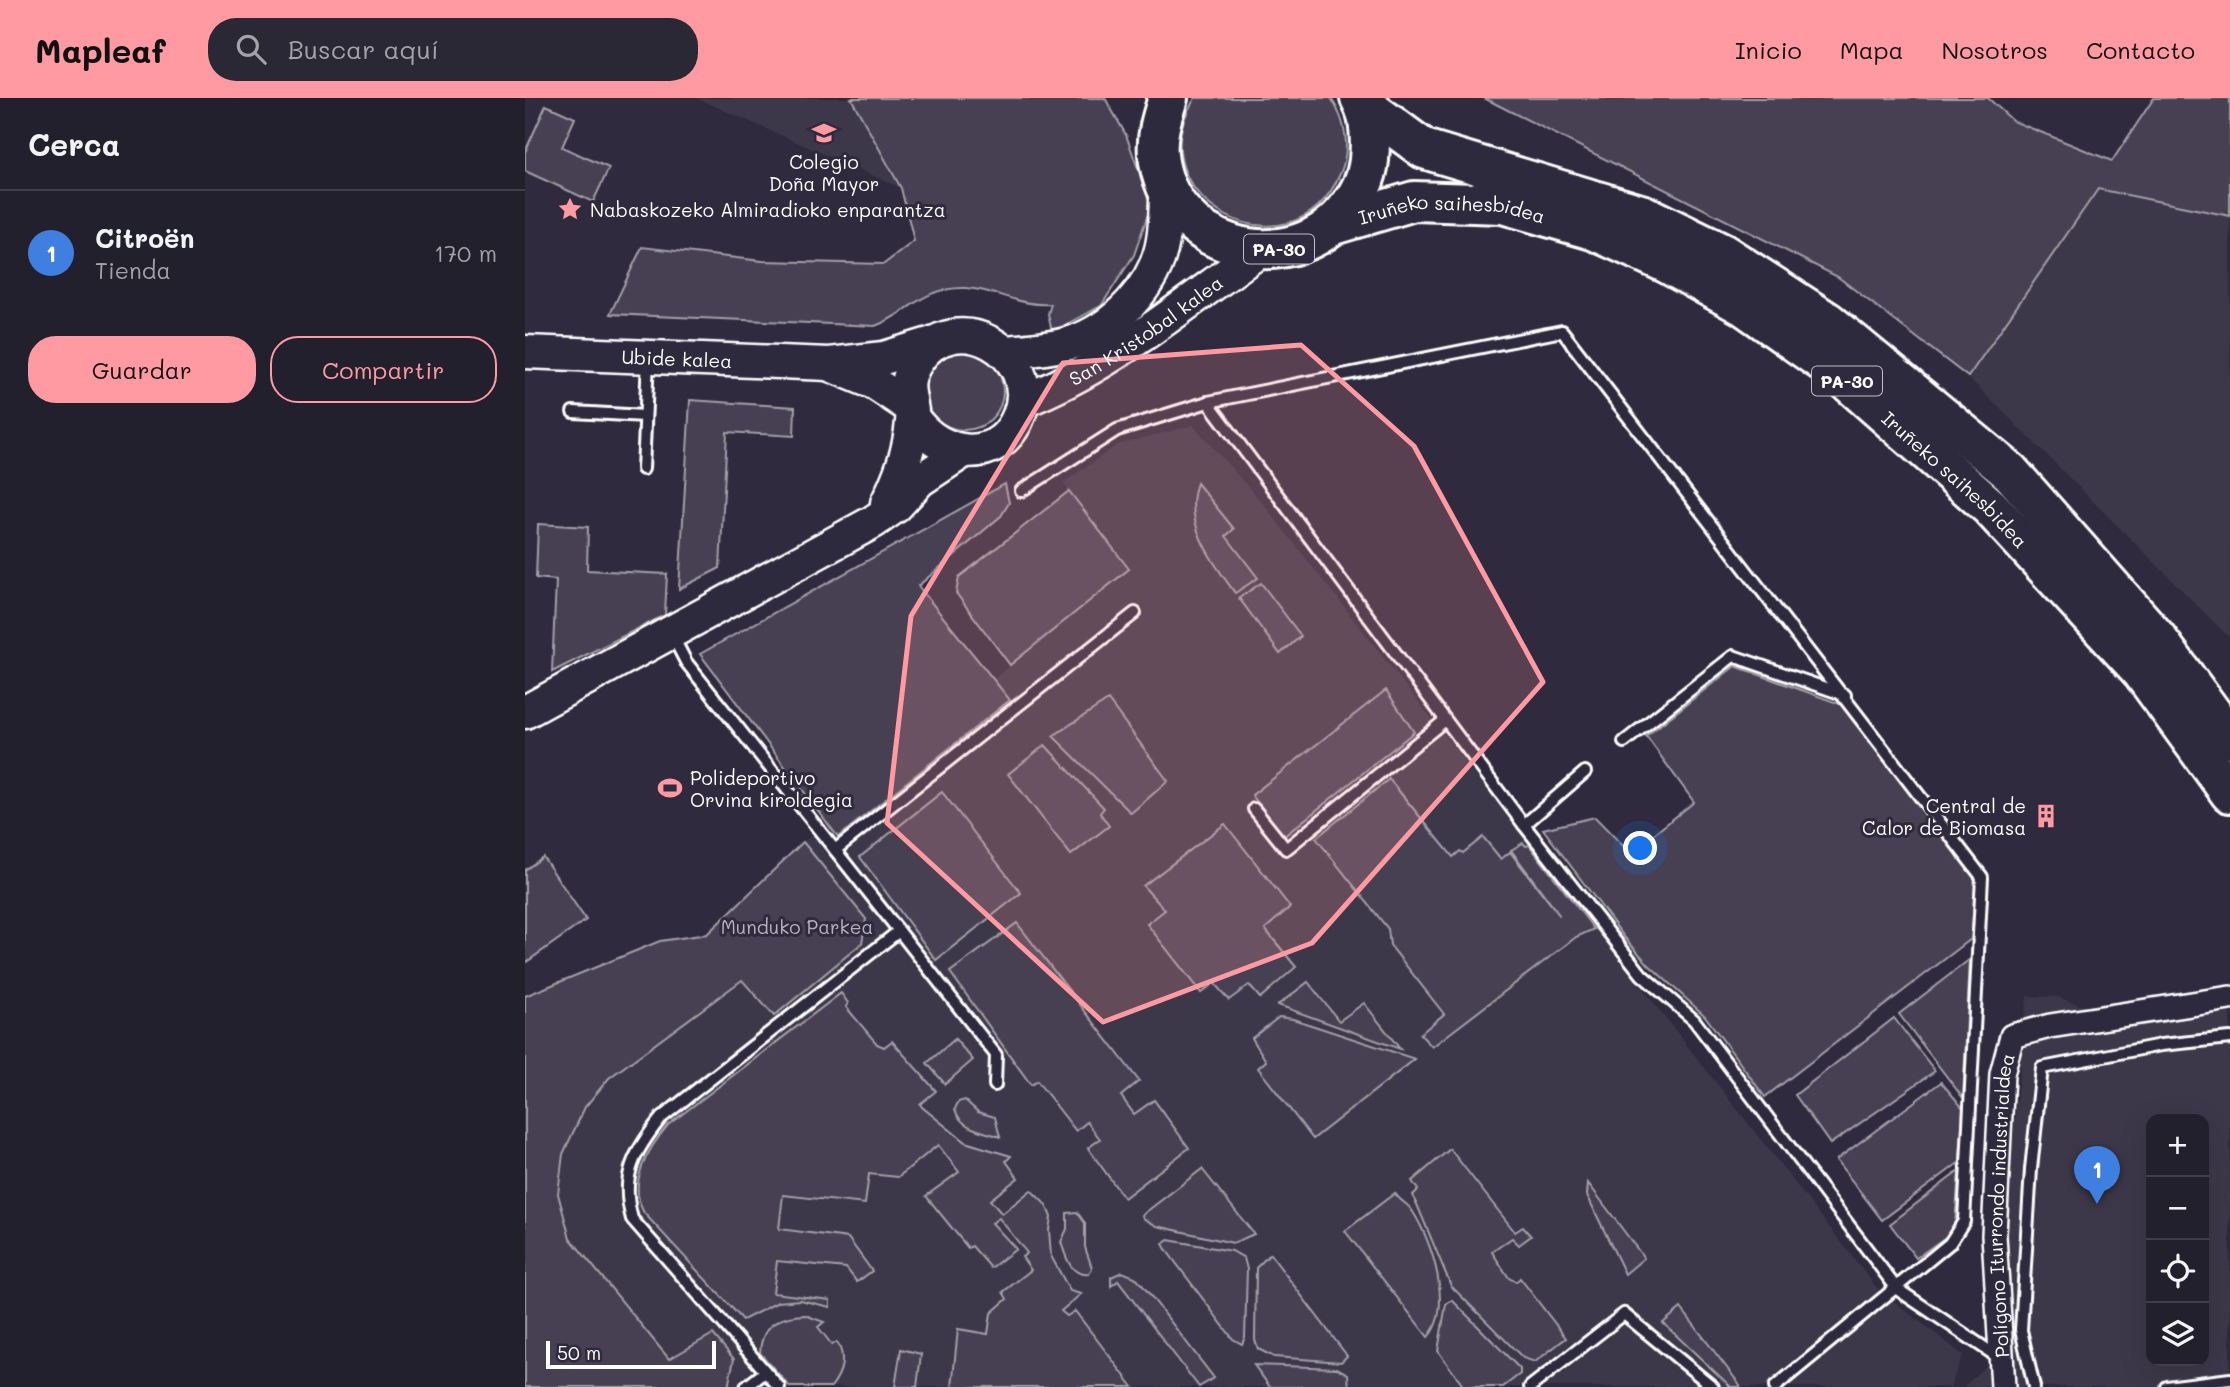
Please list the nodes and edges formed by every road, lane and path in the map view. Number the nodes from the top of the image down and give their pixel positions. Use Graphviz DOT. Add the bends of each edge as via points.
graph roads {
  1 [pos="1362,102"];
  2 [pos="1156,107"];
  3 [pos="1167,187"];
  4 [pos="1333,225"];
  5 [pos="1261,250"];
  6 [pos="944,339"];
  7 [pos="525,352"];
  8 [pos="1007,352"];
  9 [pos="648,357"];
  10 [pos="829,364"];
  11 [pos="1023,401"];
  12 [pos="1208,402"];
  13 [pos="573,412"];
  14 [pos="911,412"];
  15 [pos="645,416"];
  16 [pos="964,451"];
  17 [pos="643,469"];
  18 [pos="1020,491"];
  19 [pos="881,515"];
  20 [pos="1135,613"];
  21 [pos="670,631"];
  22 [pos="1845,695"];
  23 [pos="525,712"];
  24 [pos="1444,721"];
  25 [pos="2230,738"];
  26 [pos="1624,742"];
  27 [pos="1585,772"];
  28 [pos="2230,793"];
  29 [pos="1254,808"];
  30 [pos="1524,825"];
  31 [pos="835,850"];
  32 [pos="899,932"];
  33 [pos="2230,998"];
  34 [pos="2230,1038"];
  35 [pos="995,1085"];
  36 [pos="1897,1289"];
  37 [pos="2001,1359"];
  38 [pos="765,1372"];
  39 [pos="2230,1380"];
  40 [pos="746,1387"];
  41 [pos="779,1387"];
  42 [pos="1530,1387"];
  43 [pos="1713,1387"];
  44 [pos="1775,1387"];
  45 [pos="2003,1387"];
  46 [pos="2034,1387"];
  47 [pos="2167,1387"];
  1 -- 4 [label="highway, PA-30" via="1371,137 1368,170 1355,201"];
  1 -- 25 [label="highway, Iruñeko saihesbidea / PA-30" via="1424,149 1644,215 1722,253 1828,322 2010,472 2156,637"];
  2 -- 3 [label="highway, PA-30" via="1158,156"];
  3 -- 5 [label="highway, PA-30" via="1182,212 1205,232 1231,245"];
  3 -- 8 [label="main road, San Kristobal kalea" via="1163,242 1134,302 1072,343"];
  4 -- 5 [label="highway, PA-30" via="1312,240"];
  4 -- 28 [label="highway, Iruñeko saihesbidea / PA-30" via="1414,201 1503,204 1593,230 1744,306 1836,371 1990,507 2142,672"];
  5 -- 11 [label="main road, San Kristobal kalea" via="1129,345"];
  6 -- 8 [label="main road" via="977,336"];
  6 -- 10 [label="main road, Ubide kalea" via="884,358"];
  6 -- 14 [label="main road" via="918,359 910,374"];
  7 -- 9 [label="main road, Ubide kalea"];
  8 -- 11 [label="main road" via="1023,383"];
  9 -- 10 [label="main road, Ubide kalea"];
  9 -- 15 [label="lane"];
  10 -- 14 [label="main road, Ubide kalea" via="874,383"];
  11 -- 16 [label="main road" via="1009,431 981,449"];
  12 -- 18 [label="lane" via="1117,430"];
  12 -- 22 [label="lane" via="1562,331"];
  12 -- 24 [label="lane"];
  13 -- 15 [label="lane"];
  14 -- 16 [label="main road" via="934,442"];
  14 -- 19 [label="main road" via="905,465"];
  15 -- 17 [label="lane"];
  16 -- 19 [label="main road" via="920,480"];
  19 -- 21 [label="main road"];
  20 -- 31 [label="lane"];
  21 -- 23 [label="main road"];
  21 -- 31 [label="lane" via="686,662"];
  22 -- 26 [label="lane" via="1733,656"];
  22 -- 36 [label="lane" via="1982,877 1964,1221 1950,1243"];
  24 -- 29 [label="lane" via="1286,849"];
  24 -- 30 [label="lane"];
  27 -- 30 [label="lane"];
  30 -- 36 [label="lane" via="1642,975 1694,1020"];
  31 -- 32 [label="lane"];
  32 -- 35 [label="lane" via="996,1055"];
  32 -- 38 [label="lane" via="661,1118 633,1159 626,1198 632,1219"];
  33 -- 37 [label="street, Polígono Iturrondo industrialdea" via="2012,1036 2002,1074 1994,1235"];
  34 -- 46 [label="lane" via="2148,1047 2042,1068 2021,1330"];
  36 -- 37 [label="lane"];
  36 -- 44 [label="lane"];
  37 -- 45 [label="street, Polígono Iturrondo industrialdea"];
  38 -- 40 [label="lane"];
  38 -- 41 [label="lane"];
  39 -- 47 [label="lane"];
  42 -- 43 [label="lane" via="1624,1314"];
}
